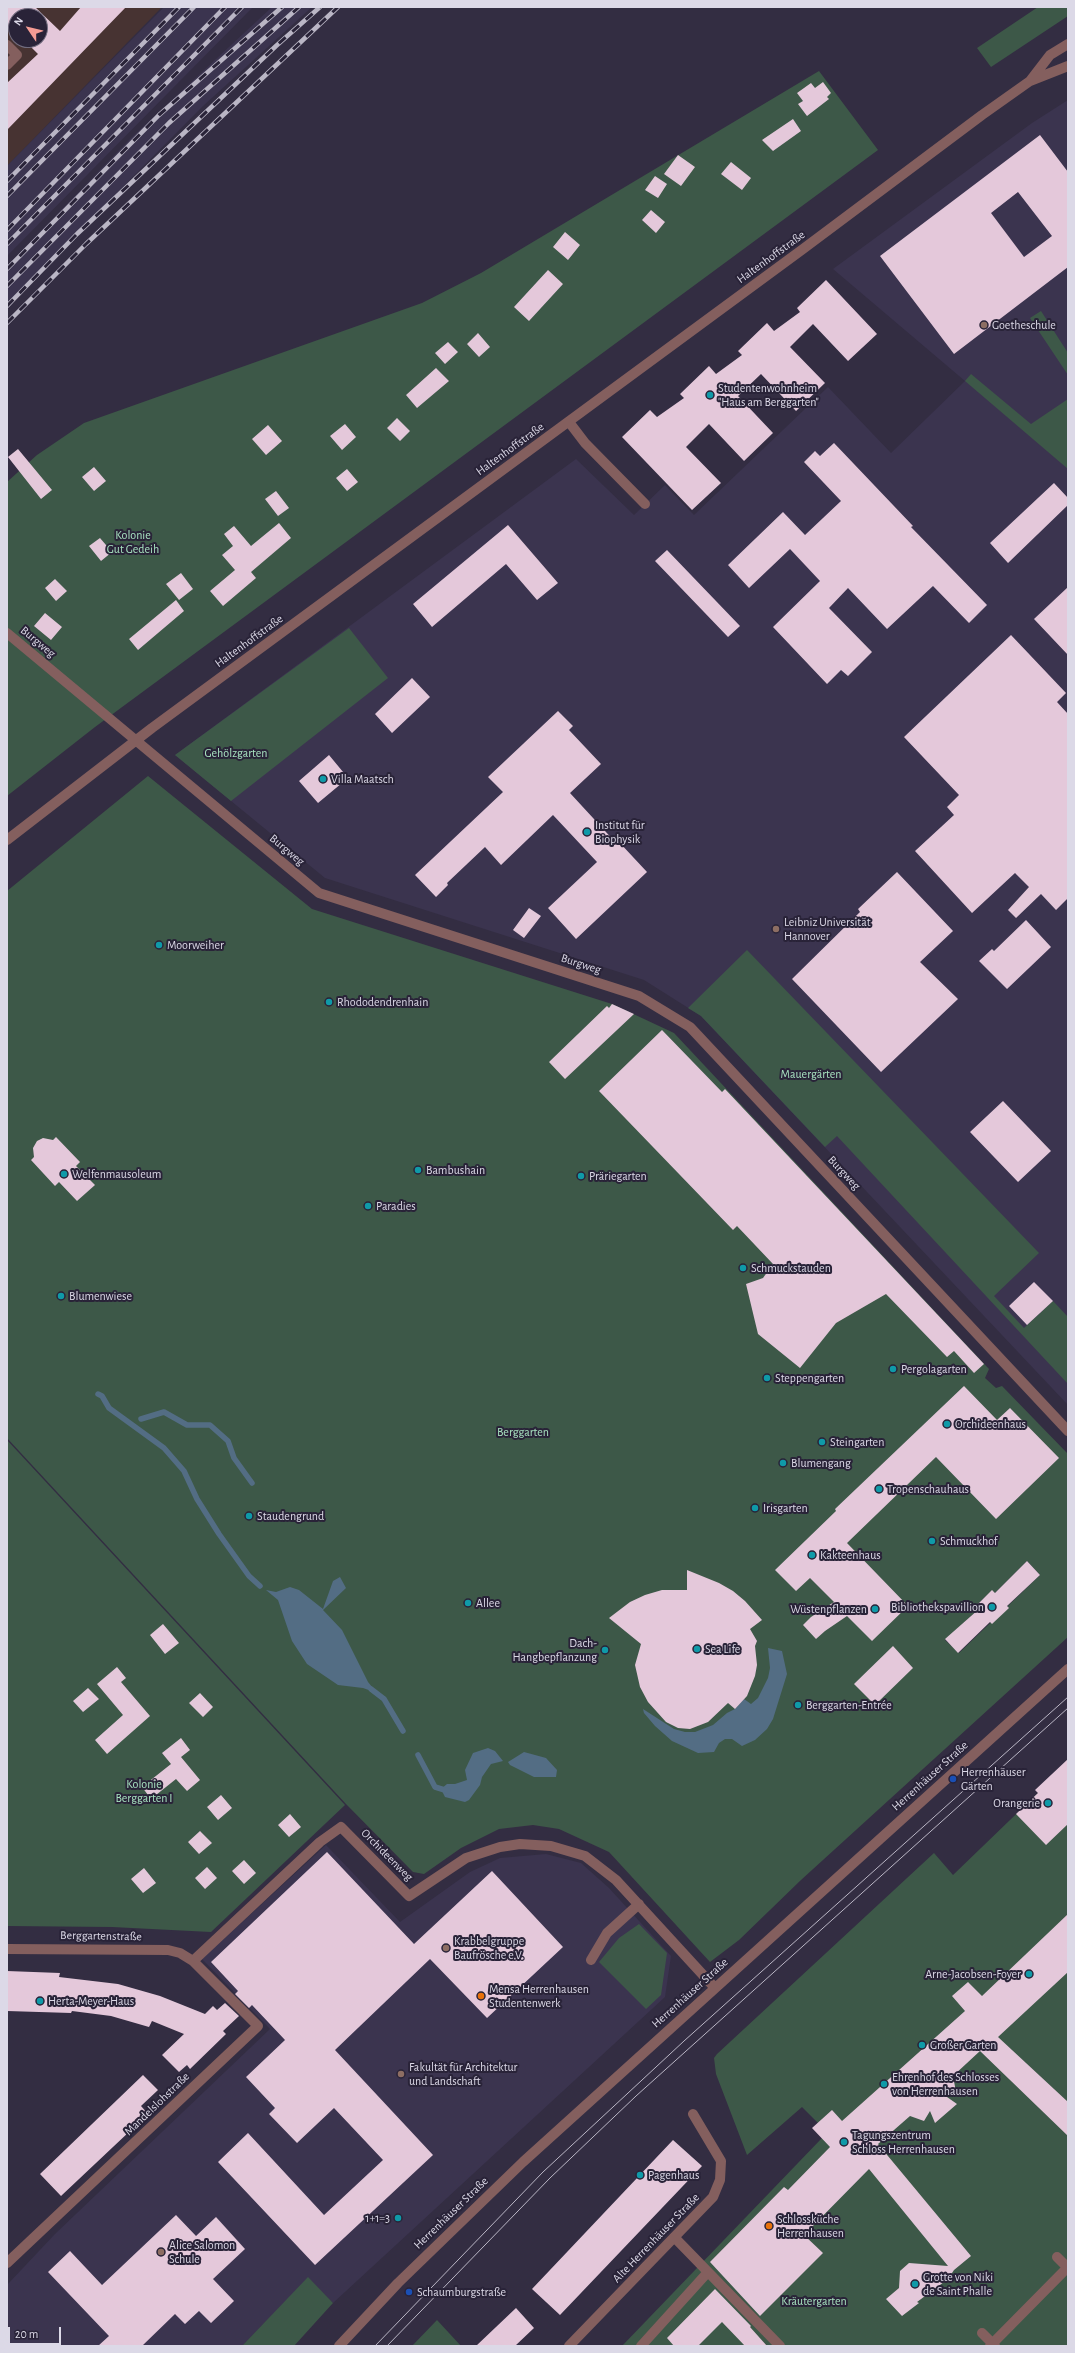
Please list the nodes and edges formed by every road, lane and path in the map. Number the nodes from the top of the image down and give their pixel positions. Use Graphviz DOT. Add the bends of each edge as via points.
graph roads {
  1 [pos="1068,44"];
  2 [pos="7,45"];
  3 [pos="7,65"];
  4 [pos="1068,66"];
  5 [pos="1030,81"];
  6 [pos="569,422"];
  7 [pos="645,504"];
  8 [pos="7,633"];
  9 [pos="136,741"];
  10 [pos="7,840"];
  11 [pos="1068,1431"];
  12 [pos="1068,1669"];
  13 [pos="639,1904"];
  14 [pos="7,1949"];
  15 [pos="591,1960"];
  16 [pos="193,1961"];
  17 [pos="715,1988"];
  18 [pos="693,2114"];
  19 [pos="675,2238"];
  20 [pos="1057,2257"];
  21 [pos="7,2263"];
  22 [pos="1068,2268"];
  23 [pos="708,2272"];
  24 [pos="982,2333"];
  25 [pos="992,2345"];
  26 [pos="339,2346"];
  27 [pos="569,2346"];
  28 [pos="641,2346"];
  29 [pos="780,2346"];
  1 -- 5 [label="street, Haltenhoffstraße" via="1050,55"];
  2 -- 3 [label="street" via="17,54"];
  4 -- 5 [label="street, Haltenhoffstraße"];
  5 -- 6 [label="street, Haltenhoffstraße"];
  6 -- 7 [label="street" via="585,443"];
  6 -- 9 [label="street, Haltenhoffstraße"];
  8 -- 9 [label="street, Burgweg"];
  9 -- 10 [label="street, Haltenhoffstraße"];
  9 -- 11 [label="street, Burgweg" via="318,893 639,996 690,1027"];
  12 -- 17 [label="street, Herrenhäuser Straße"];
  13 -- 15 [label="street" via="607,1933"];
  13 -- 16 [label="street, Orchideenweg" via="616,1880 585,1856 551,1846 520,1844 466,1858 409,1896 341,1828 320,1842"];
  13 -- 17 [label="street, Orchideenweg"];
  14 -- 16 [label="street, Berggartenstraße" via="168,1950 180,1953"];
  16 -- 21 [label="street, Mandelslohstraße" via="258,2026"];
  17 -- 26 [label="street, Herrenhäuser Straße" via="523,2162 398,2283"];
  18 -- 19 [label="street, Alte Herrenhäuser Straße" via="721,2161 720,2180 713,2197"];
  19 -- 23 [label="street"];
  19 -- 27 [label="street, Alte Herrenhäuser Straße"];
  20 -- 22 [label="street"];
  22 -- 25 [label="street"];
  23 -- 28 [label="street"];
  23 -- 29 [label="street"];
  24 -- 25 [label="street"];
}
